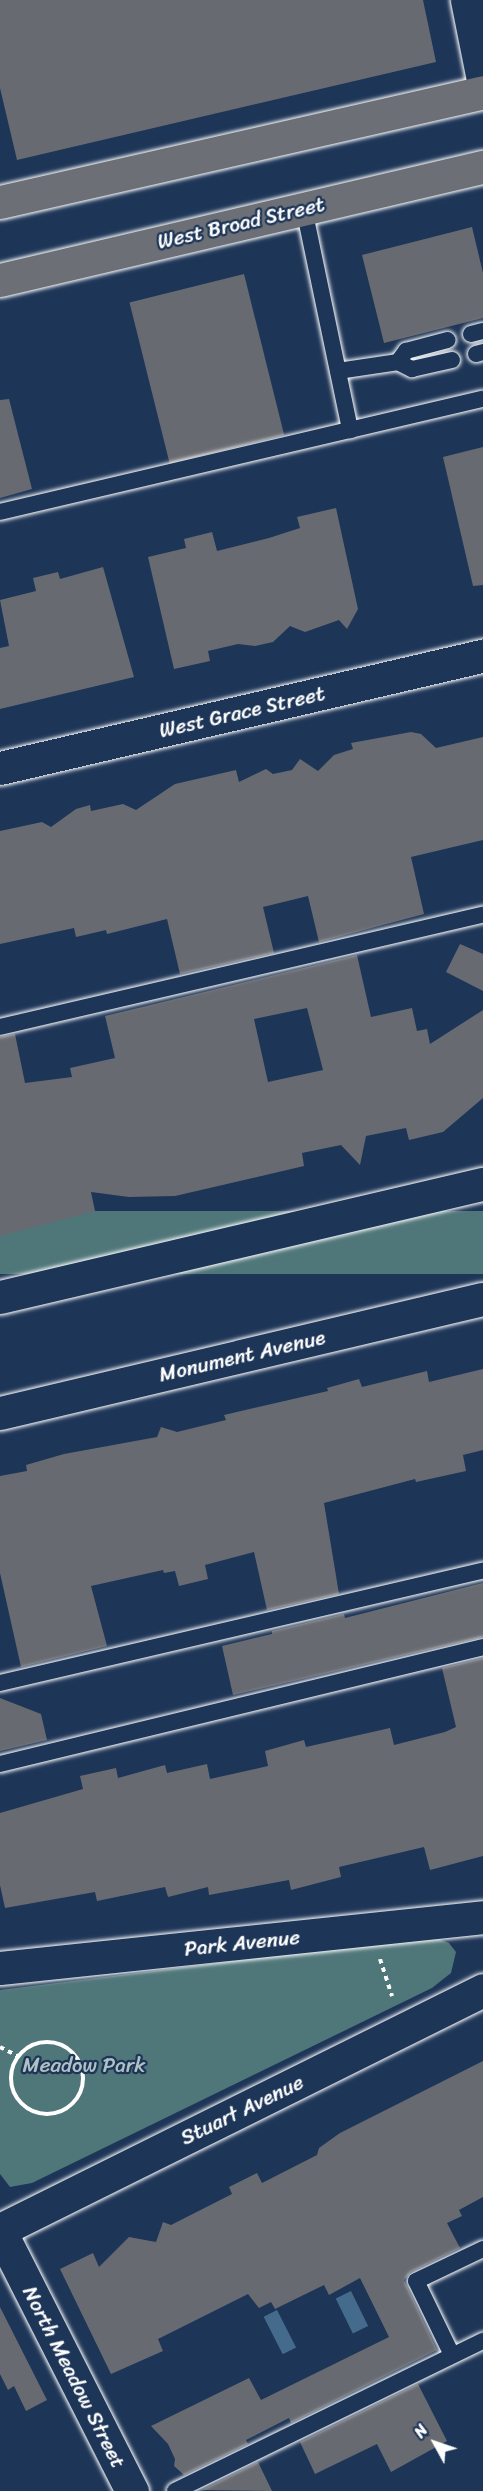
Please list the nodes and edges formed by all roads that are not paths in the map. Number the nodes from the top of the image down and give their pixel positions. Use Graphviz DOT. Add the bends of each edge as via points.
graph roads {
  1 [pos="474,14"];
  2 [pos="483,80"];
  3 [pos="483,92"];
  4 [pos="483,167"];
  5 [pos="0,202"];
  6 [pos="304,209"];
  7 [pos="0,280"];
  8 [pos="448,340"];
  9 [pos="452,360"];
  10 [pos="398,362"];
  11 [pos="338,371"];
  12 [pos="483,399"];
  13 [pos="350,430"];
  14 [pos="0,512"];
  15 [pos="483,656"];
  16 [pos="0,768"];
  17 [pos="483,915"];
  18 [pos="0,1027"];
  19 [pos="483,1184"];
  20 [pos="0,1297"];
  21 [pos="483,1299"];
  22 [pos="0,1413"];
  23 [pos="483,1571"];
  24 [pos="483,1647"];
  25 [pos="0,1683"];
  26 [pos="0,1764"];
  27 [pos="483,1917"];
  28 [pos="0,1968"];
  29 [pos="483,1990"];
  30 [pos="0,2231"];
  31 [pos="483,2249"];
  32 [pos="483,2341"];
  33 [pos="452,2355"];
  34 [pos="132,2491"];
  35 [pos="175,2491"];
  1 -- 2 [label="street"];
  3 -- 5 [label="main road"];
  4 -- 6 [label="main road, West Broad Street"];
  6 -- 7 [label="main road, West Broad Street"];
  6 -- 11 [label="lane"];
  8 -- 10 [label="lane" via="406,351"];
  9 -- 10 [label="lane" via="412,369"];
  10 -- 11 [label="lane"];
  11 -- 13 [label="lane"];
  12 -- 13 [label="lane"];
  13 -- 14 [label="lane"];
  15 -- 16 [label="street, West Grace Street"];
  17 -- 18 [label="lane"];
  19 -- 20 [label="street"];
  21 -- 22 [label="street, Monument Avenue"];
  23 -- 25 [label="lane"];
  24 -- 26 [label="lane"];
  27 -- 28 [label="street, Park Avenue"];
  29 -- 30 [label="street, Stuart Avenue"];
  30 -- 34 [label="street, North Meadow Street"];
  31 -- 33 [label="lane" via="416,2281"];
  32 -- 33 [label="lane"];
  33 -- 35 [label="lane"];
}
